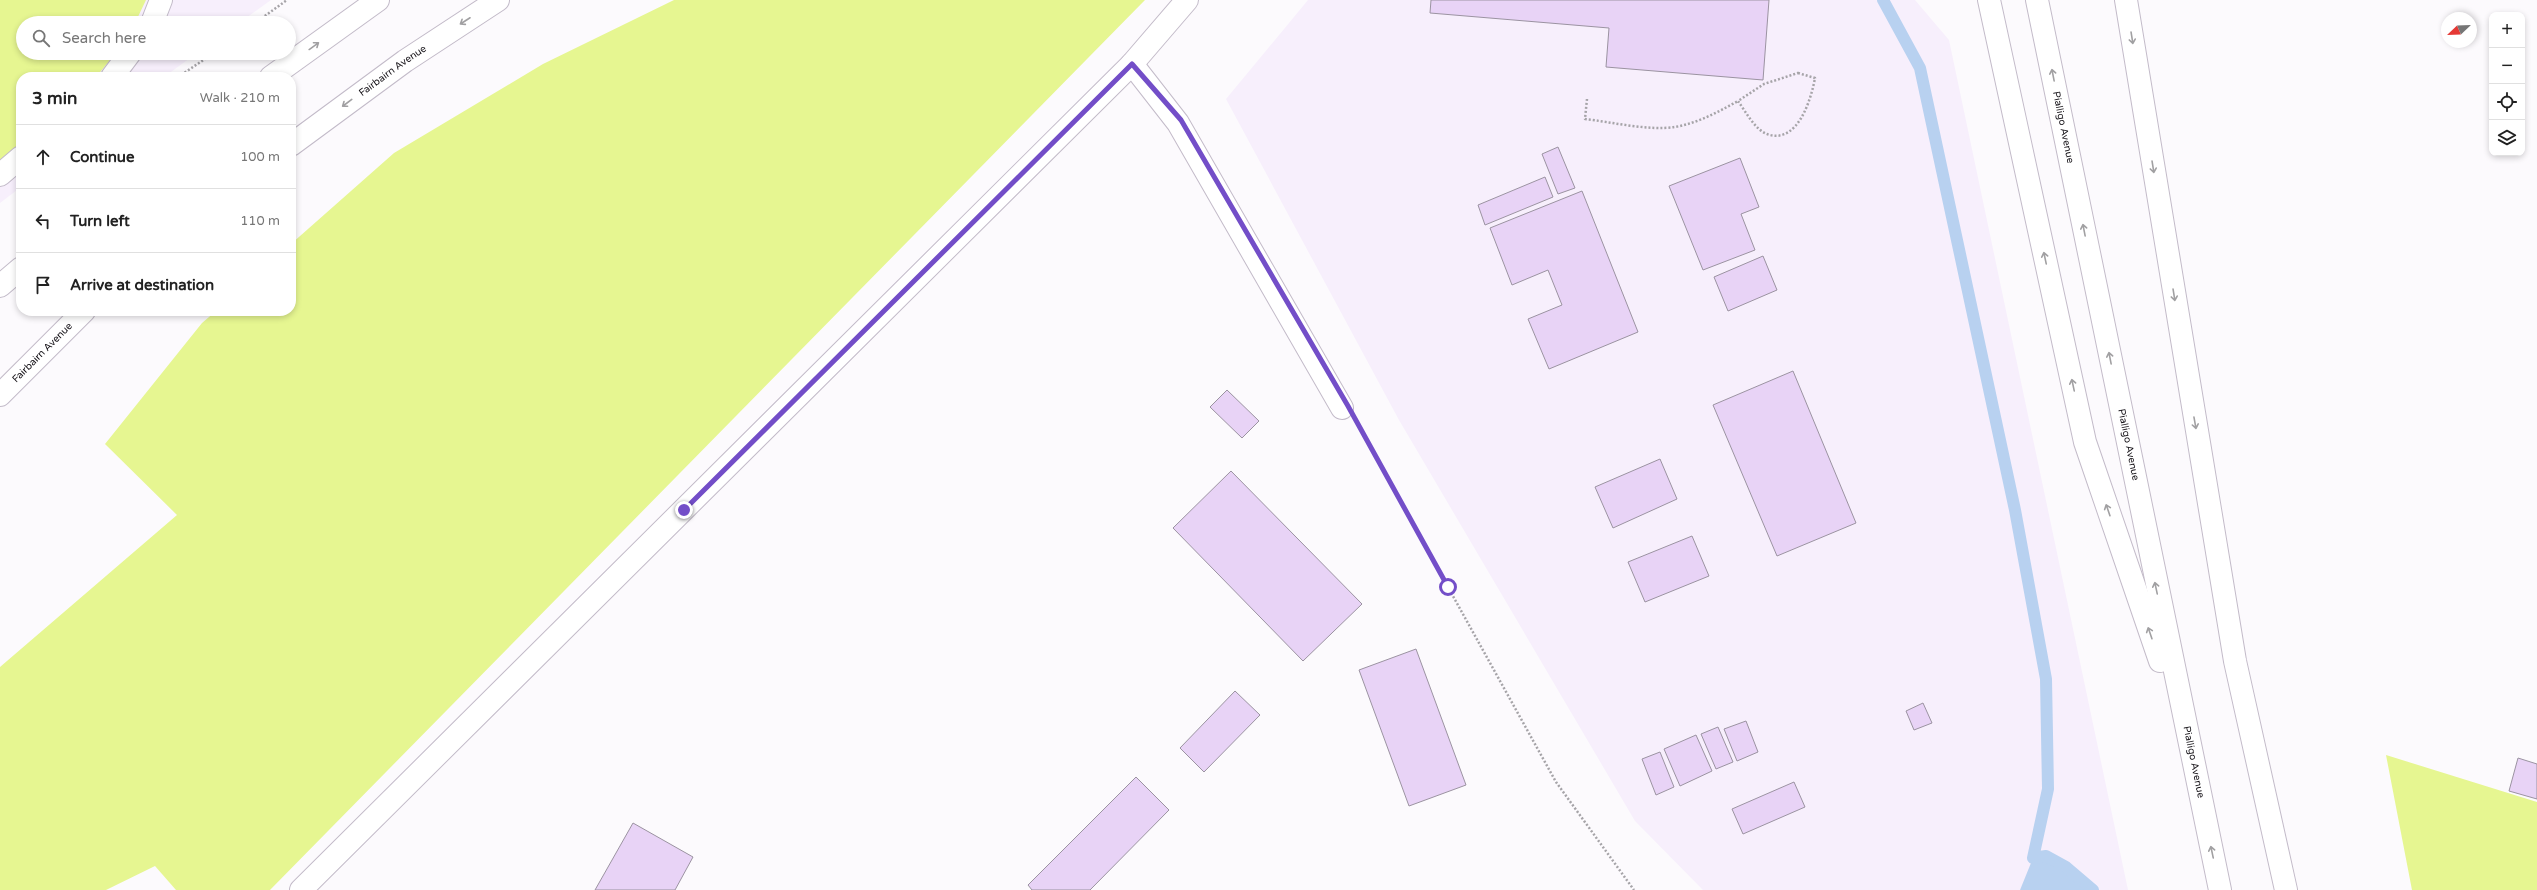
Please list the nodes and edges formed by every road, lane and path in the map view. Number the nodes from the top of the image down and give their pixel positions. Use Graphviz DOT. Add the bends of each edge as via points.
graph roads {
  1 [pos="161,0"];
  2 [pos="287,0"];
  3 [pos="378,0"];
  4 [pos="498,0"];
  5 [pos="1188,0"];
  6 [pos="1989,0"];
  7 [pos="2037,0"];
  8 [pos="2126,0"];
  9 [pos="155,16"];
  10 [pos="265,16"];
  11 [pos="296,59"];
  12 [pos="125,60"];
  13 [pos="204,60"];
  14 [pos="295,60"];
  15 [pos="1132,64"];
  16 [pos="116,72"];
  17 [pos="186,72"];
  18 [pos="278,72"];
  19 [pos="1588,99"];
  20 [pos="1738,102"];
  21 [pos="296,141"];
  22 [pos="16,161"];
  23 [pos="0,175"];
  24 [pos="16,272"];
  25 [pos="0,286"];
  26 [pos="79,316"];
  27 [pos="0,395"];
  28 [pos="1342,408"];
  29 [pos="1360,427"];
  30 [pos="2190,749"];
  31 [pos="301,890"];
  32 [pos="1634,890"];
  33 [pos="2220,890"];
  34 [pos="2286,890"];
  1 -- 9 [label="main road"];
  2 -- 10 [label="path"];
  11 -- 3 [label="main road, one-way"];
  4 -- 21 [label="main road, Fairbairn Avenue, one-way" via="405,61"];
  5 -- 15 [label="main road"];
  30 -- 6 [label="main road, one-way" via="2085,442"];
  30 -- 7 [label="main road, Pialligo Avenue, one-way"];
  8 -- 34 [label="main road, one-way" via="2235,661"];
  12 -- 16 [label="main road"];
  13 -- 17 [label="path"];
  18 -- 14 [label="main road, one-way"];
  15 -- 28 [label="main road" via="1178,123"];
  15 -- 31 [label="main road"];
  19 -- 20 [label="path" via="1585,119 1654,127 1673,127 1693,122"];
  20 -- 20 [label="path" via="1758,87 1778,78 1798,73 1815,78 1806,108 1796,125 1783,135 1768,135"];
  22 -- 23 [label="main road"];
  24 -- 25 [label="main road"];
  26 -- 27 [label="main road, Fairbairn Avenue"];
  29 -- 32 [label="path" via="1556,782"];
  33 -- 30 [label="main road, Pialligo Avenue, one-way"];
}
